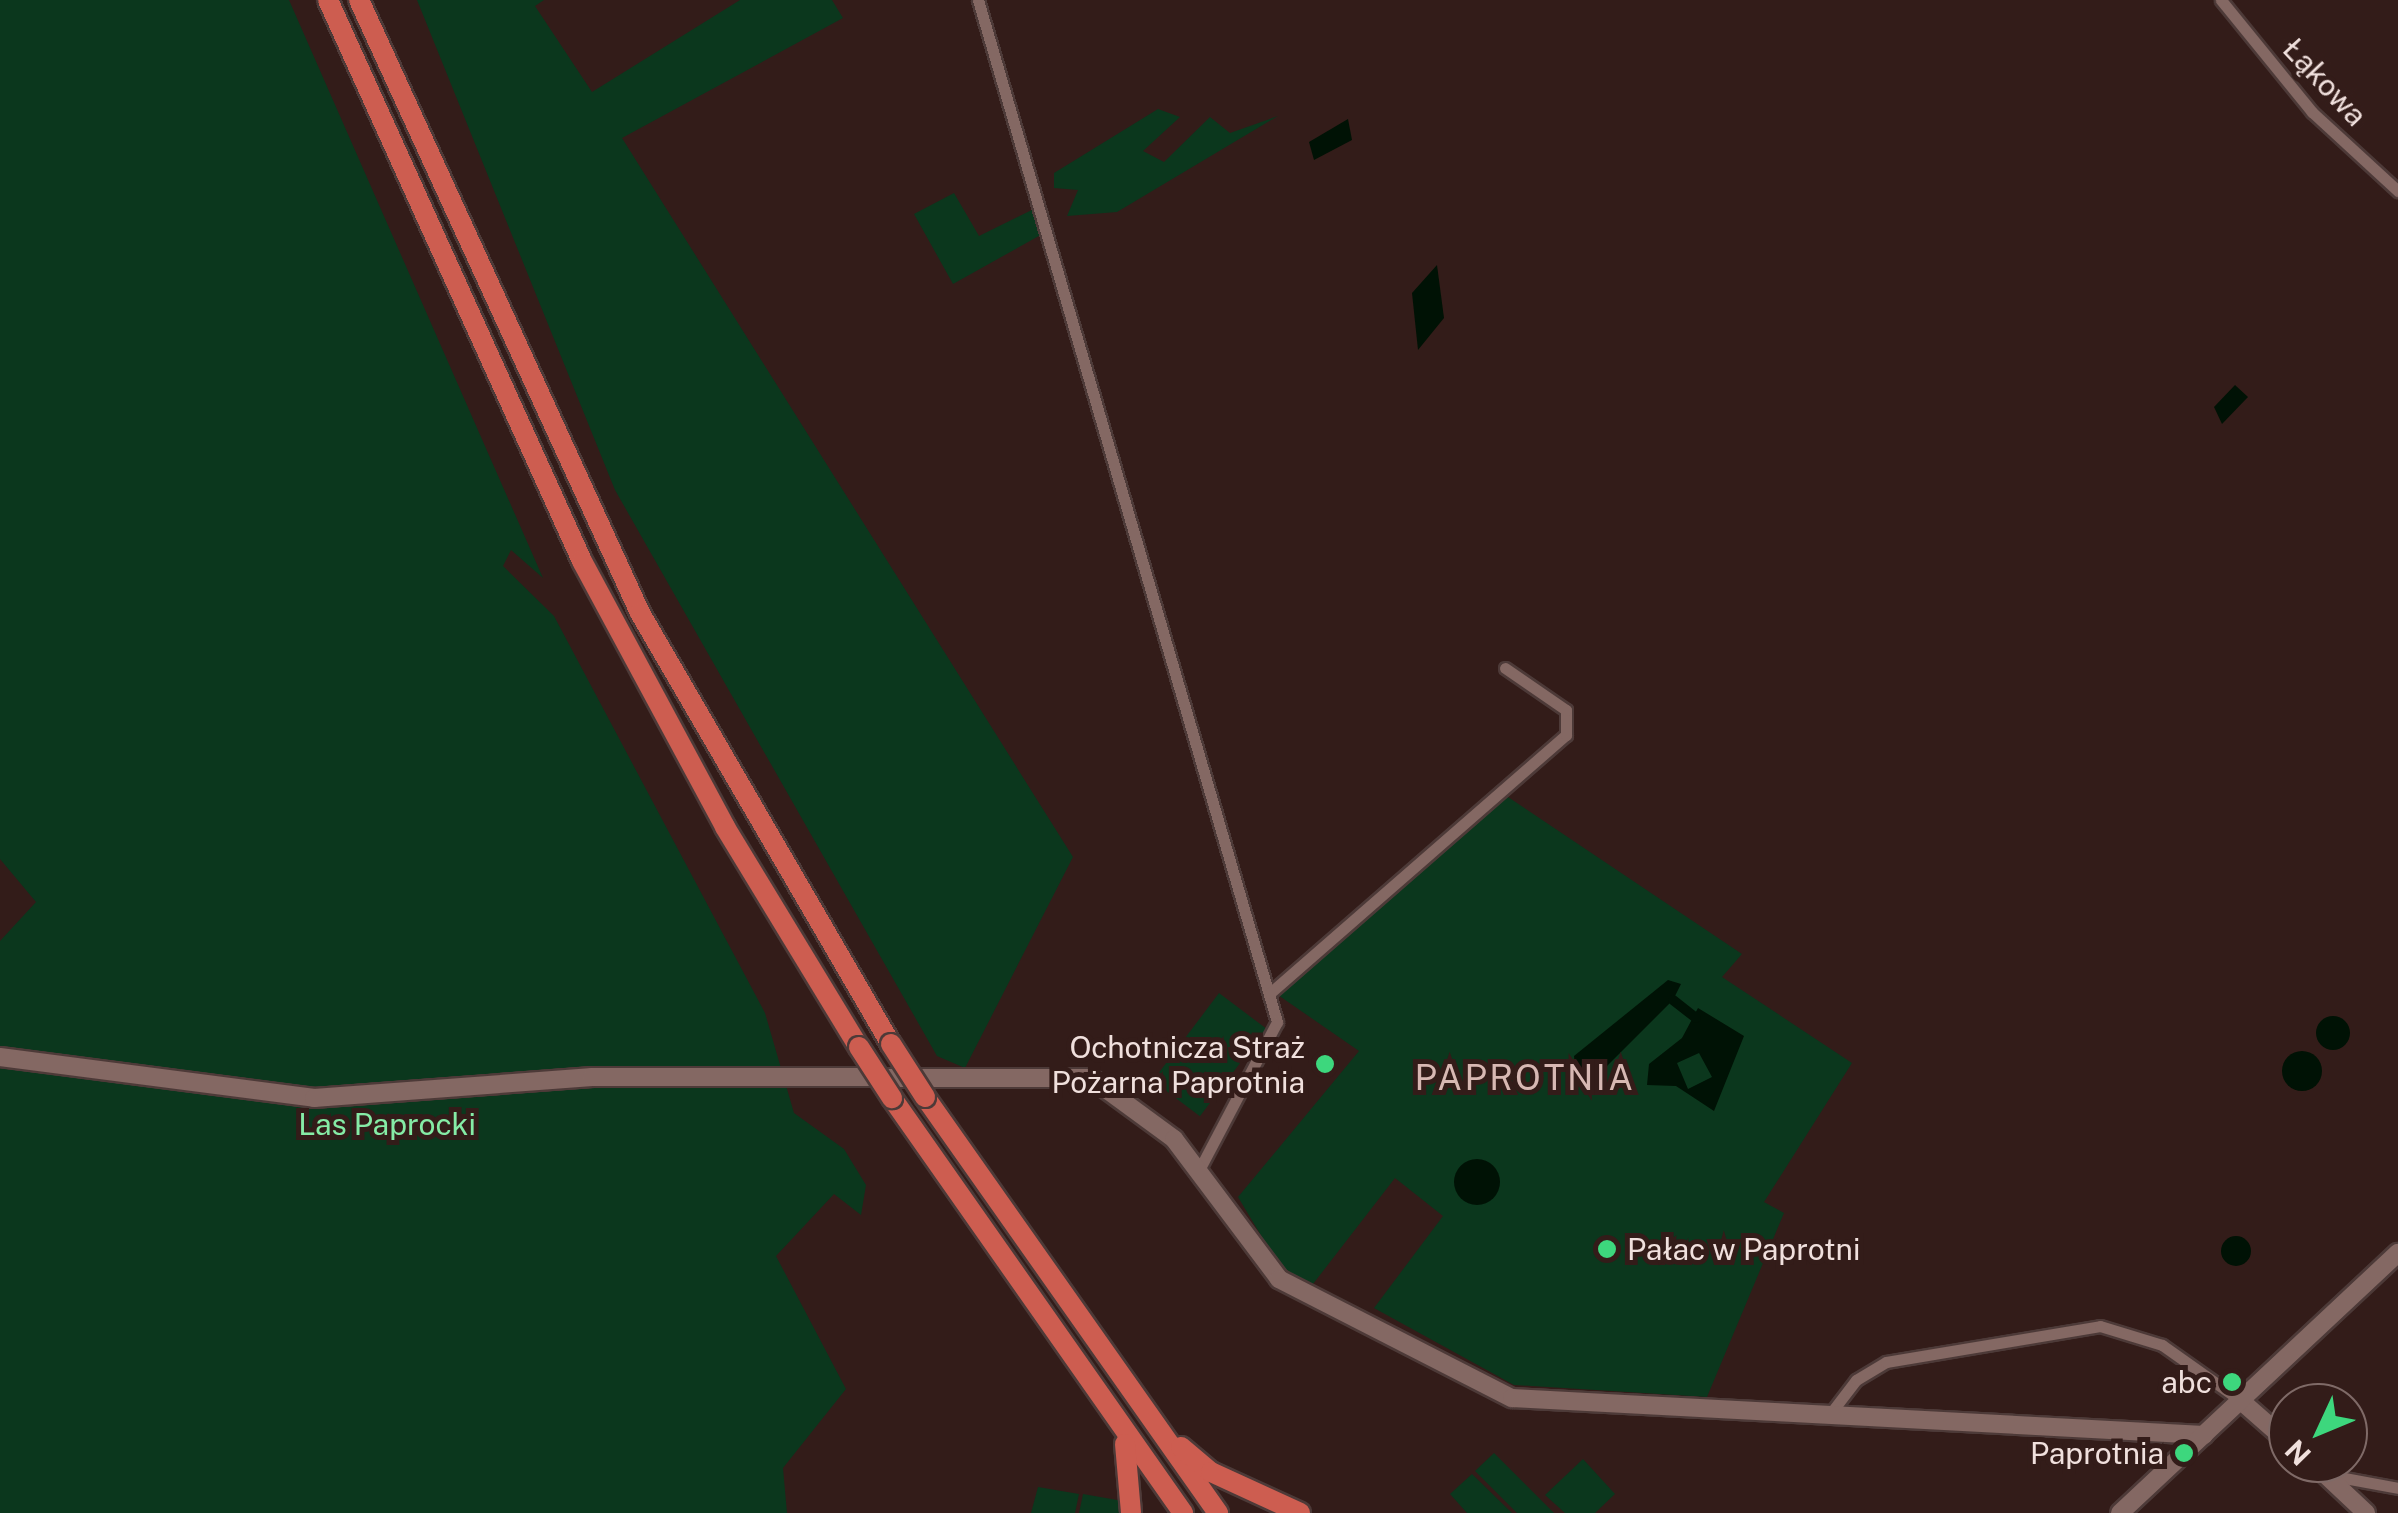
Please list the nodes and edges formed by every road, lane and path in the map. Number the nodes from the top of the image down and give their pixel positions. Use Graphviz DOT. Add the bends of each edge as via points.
graph roads {
  1 [pos="328,0"];
  2 [pos="359,0"];
  3 [pos="978,0"];
  4 [pos="2221,0"];
  5 [pos="2398,191"];
  6 [pos="1505,668"];
  7 [pos="1270,993"];
  8 [pos="0,1057"];
  9 [pos="1200,1168"];
  10 [pos="2398,1253"];
  11 [pos="2240,1400"];
  12 [pos="1137,1402"];
  13 [pos="1830,1414"];
  14 [pos="2268,1424"];
  15 [pos="1120,1427"];
  16 [pos="2204,1434"];
  17 [pos="2368,1481"];
  18 [pos="2334,1483"];
  19 [pos="2398,1488"];
  20 [pos="1131,1513"];
  21 [pos="1183,1513"];
  22 [pos="1218,1513"];
  23 [pos="1300,1513"];
  24 [pos="2120,1513"];
  25 [pos="2366,1513"];
  1 -- 15 [label="highway, bridge" via="582,561 717,813 892,1098"];
  2 -- 12 [label="highway, bridge" via="640,613 924,1097"];
  3 -- 7 [label="street"];
  4 -- 5 [label="street, Łąkowa" via="2312,112"];
  6 -- 7 [label="street" via="1566,710 1566,735"];
  7 -- 9 [label="street" via="1272,1047"];
  8 -- 9 [label="street" via="314,1098 592,1077 1082,1076 1152,1118"];
  9 -- 13 [label="street" via="1279,1279 1512,1398"];
  10 -- 11 [label="street"];
  11 -- 13 [label="street" via="2162,1345 2100,1326 1897,1358 1856,1380"];
  11 -- 14 [label="street"];
  11 -- 16 [label="street"];
  12 -- 22 [label="highway"];
  12 -- 23 [label="highway" via="1211,1472"];
  13 -- 16 [label="street"];
  15 -- 20 [label="highway"];
  15 -- 21 [label="highway"];
  16 -- 24 [label="street"];
  17 -- 19 [label="street"];
  18 -- 25 [label="street"];
}
